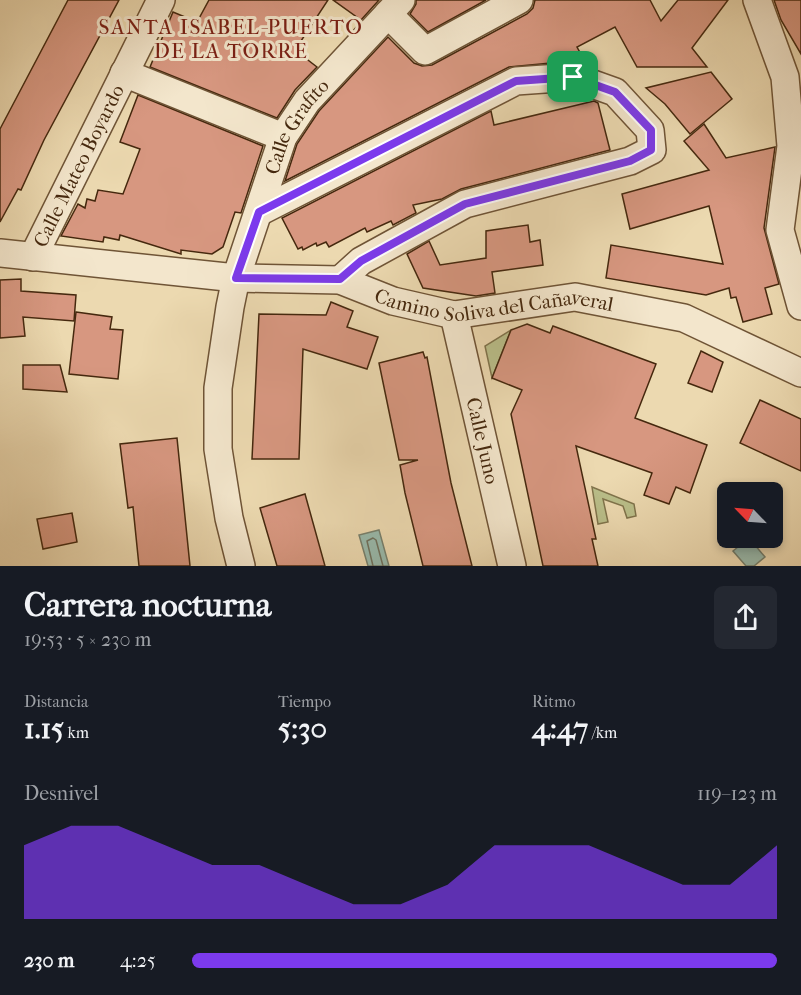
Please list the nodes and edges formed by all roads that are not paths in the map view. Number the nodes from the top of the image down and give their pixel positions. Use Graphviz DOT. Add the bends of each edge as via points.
graph roads {
  1 [pos="161,0"];
  2 [pos="519,0"];
  3 [pos="757,0"];
  4 [pos="394,7"];
  5 [pos="124,73"];
  6 [pos="284,137"];
  7 [pos="796,145"];
  8 [pos="259,212"];
  9 [pos="0,253"];
  10 [pos="33,257"];
  11 [pos="236,278"];
  12 [pos="340,279"];
  13 [pos="801,306"];
  14 [pos="454,315"];
  15 [pos="801,373"];
  16 [pos="241,566"];
  17 [pos="512,566"];
  1 -- 5 [label="street, Calle Mateo Boyardo"];
  2 -- 4 [label="street" via="425,51"];
  3 -- 7 [label="street" via="785,77"];
  4 -- 6 [label="street, Calle Grafito" via="307,101"];
  5 -- 6 [label="street, Calle Mateo Boyardo"];
  5 -- 10 [label="street, Calle Mateo Boyardo"];
  6 -- 8 [label="street, Calle Grafito"];
  7 -- 13 [label="street" via="780,230"];
  8 -- 11 [label="street, Calle Grafito"];
  8 -- 12 [label="street" via="516,81 573,77 615,92 651,130 651,150 630,161 465,204 361,261"];
  9 -- 10 [label="street, Camino Soliva del Cañaveral"];
  10 -- 11 [label="street, Camino Soliva del Cañaveral"];
  11 -- 12 [label="street, Camino Soliva del Cañaveral"];
  11 -- 16 [label="street, Calle Grafito" via="218,388 218,449"];
  12 -- 14 [label="street, Camino Soliva del Cañaveral" via="393,301"];
  14 -- 15 [label="street, Camino Soliva del Cañaveral" via="575,297 684,318"];
  14 -- 17 [label="street, Calle Juno"];
}
